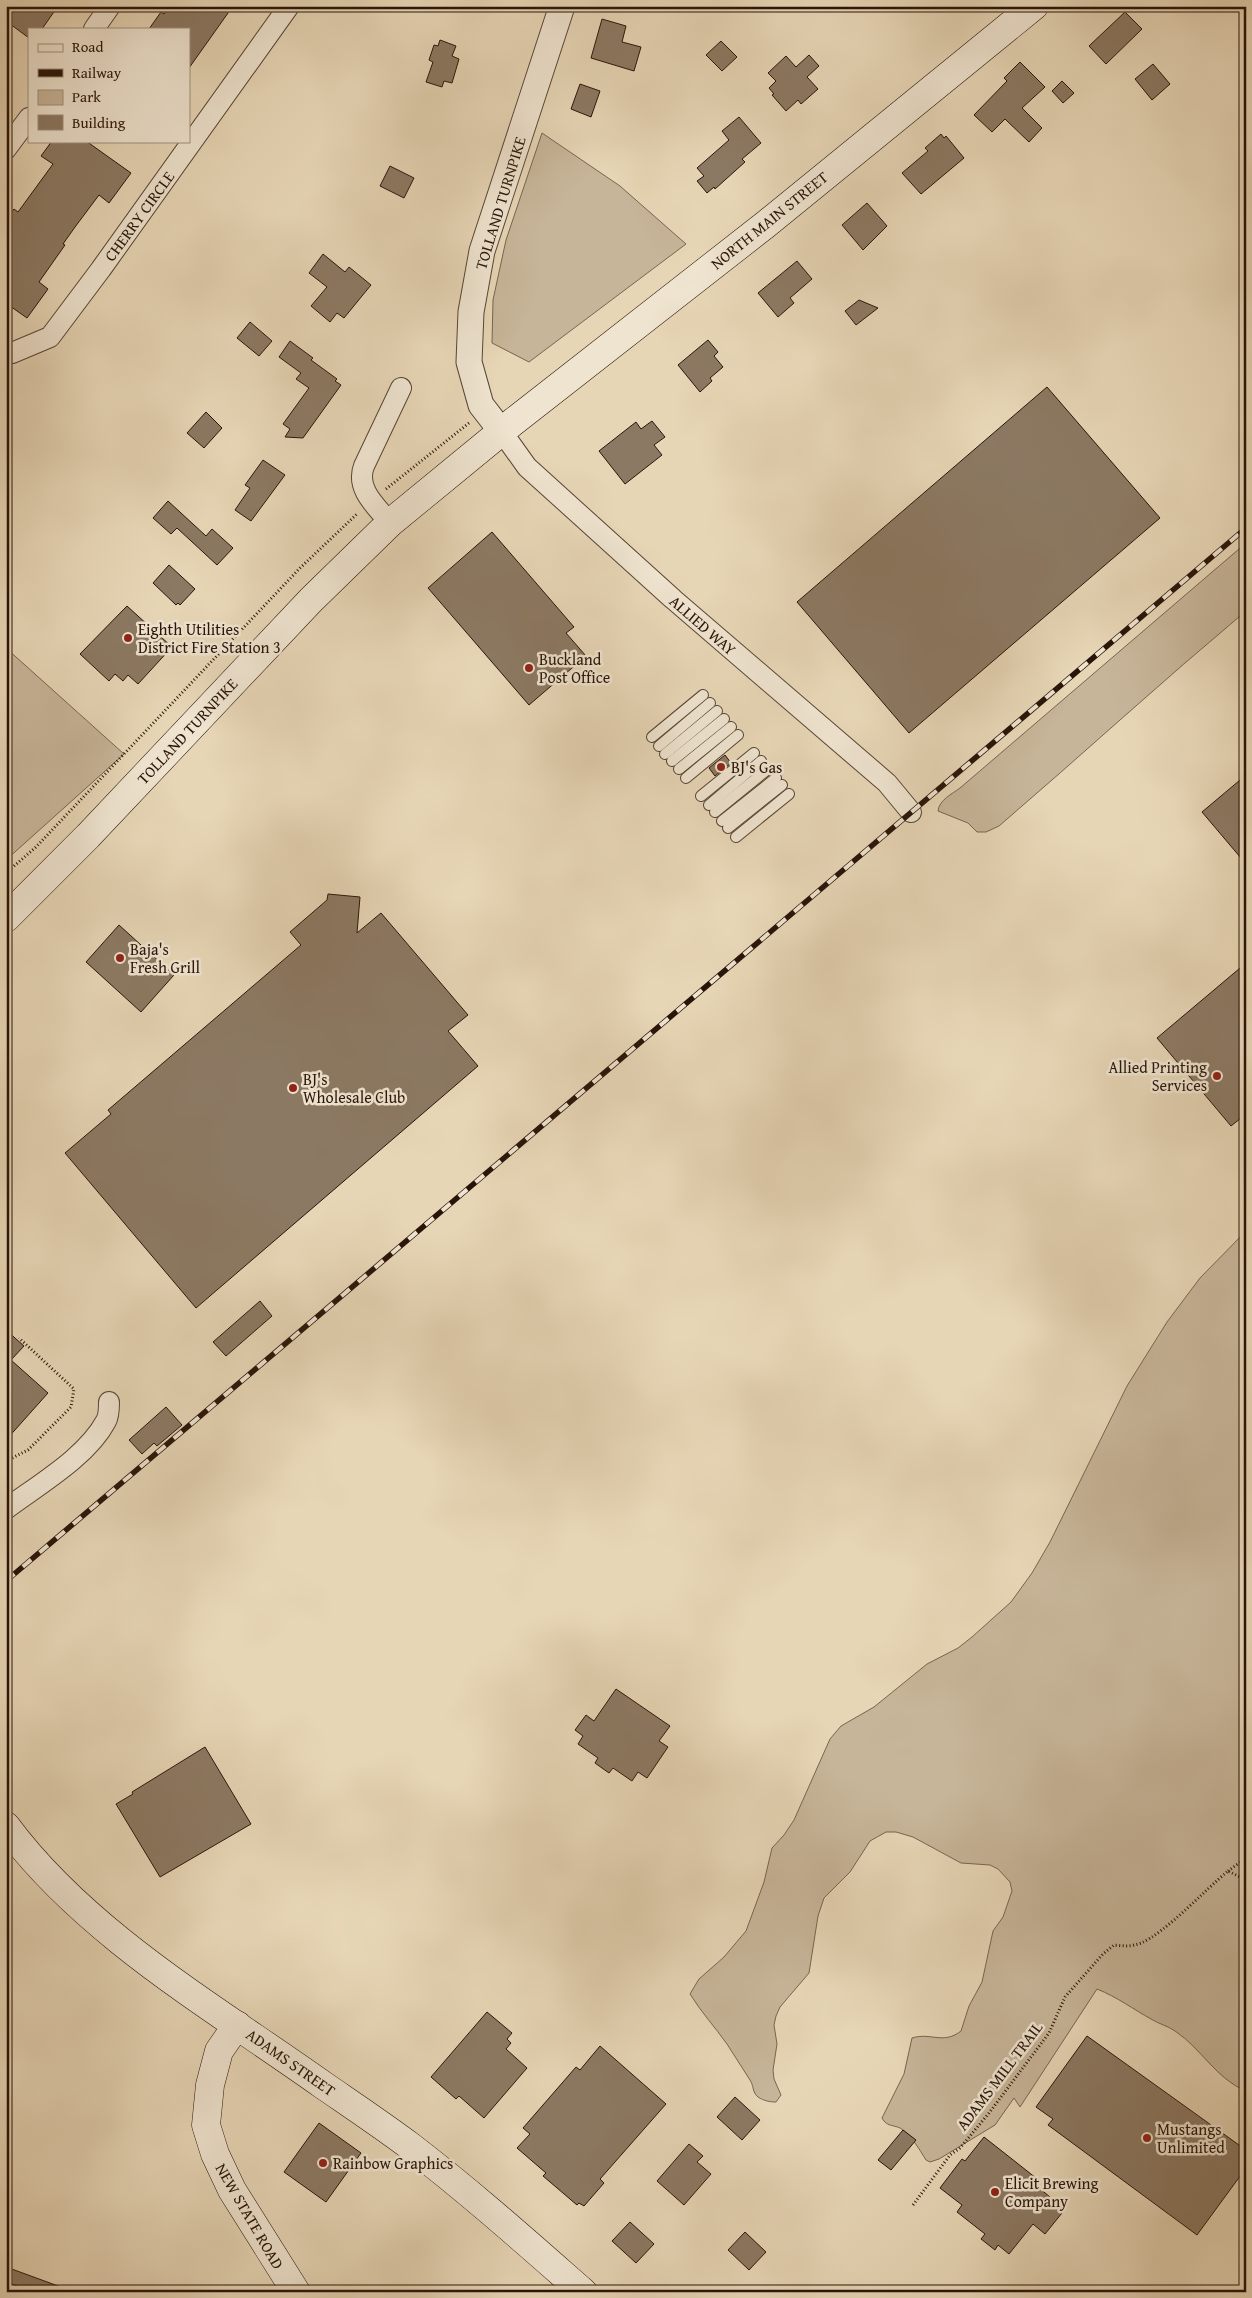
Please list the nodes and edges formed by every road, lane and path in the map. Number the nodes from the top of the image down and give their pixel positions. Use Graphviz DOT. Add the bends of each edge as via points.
graph roads {
  1 [pos="110,6"];
  2 [pos="289,6"];
  3 [pos="562,6"];
  4 [pos="1034,6"];
  5 [pos="95,28"];
  6 [pos="28,119"];
  7 [pos="6,150"];
  8 [pos="6,351"];
  9 [pos="401,388"];
  10 [pos="502,432"];
  11 [pos="456,433"];
  12 [pos="372,501"];
  13 [pos="390,523"];
  14 [pos="703,694"];
  15 [pos="721,715"];
  16 [pos="738,735"];
  17 [pos="652,737"];
  18 [pos="754,753"];
  19 [pos="764,765"];
  20 [pos="686,778"];
  21 [pos="779,782"];
  22 [pos="789,794"];
  23 [pos="701,796"];
  24 [pos="712,809"];
  25 [pos="911,812"];
  26 [pos="725,824"];
  27 [pos="736,837"];
  28 [pos="6,873"];
  29 [pos="6,918"];
  30 [pos="19,1338"];
  31 [pos="109,1402"];
  32 [pos="6,1461"];
  33 [pos="6,1509"];
  34 [pos="6,1826"];
  35 [pos="1246,1858"];
  36 [pos="1228,1871"];
  37 [pos="1246,1880"];
  38 [pos="237,2025"];
  39 [pos="913,2205"];
  40 [pos="296,2292"];
  41 [pos="583,2292"];
  1 -- 5 [label="street"];
  2 -- 8 [label="street, CHERRY CIRCLE" via="50,337 12,353"];
  3 -- 10 [label="street, TOLLAND TURNPIKE" via="482,251 471,312 469,362 481,405"];
  4 -- 10 [label="main road, NORTH MAIN STREET"];
  6 -- 7 [label="street"];
  9 -- 12 [label="street" via="362,471 363,487"];
  10 -- 13 [label="main road, TOLLAND TURNPIKE"];
  10 -- 25 [label="street, ALLIED WAY" via="527,467 673,599 887,783"];
  11 -- 12 [label="path"];
  12 -- 13 [label="street"];
  12 -- 28 [label="path" via="300,568 36,846"];
  13 -- 29 [label="main road, TOLLAND TURNPIKE" via="311,600"];
  14 -- 17 [label="lane"];
  15 -- 15 [label="lane" via="669,757"];
  16 -- 20 [label="lane"];
  18 -- 23 [label="lane"];
  19 -- 24 [label="lane"];
  21 -- 26 [label="lane"];
  22 -- 27 [label="lane"];
  30 -- 32 [label="path" via="74,1389 70,1407 28,1450"];
  31 -- 33 [label="street" via="108,1419 96,1437 77,1456"];
  34 -- 38 [label="main road, ADAMS STREET" via="38,1866 77,1906"];
  35 -- 36 [label="path, ADAMS MILL TRAIL"];
  36 -- 37 [label="path"];
  36 -- 39 [label="path, ADAMS MILL TRAIL" via="1141,1943 1126,1947 1114,1945 1103,1954 1065,1997 1049,2033 989,2113 960,2148 950,2155"];
  38 -- 40 [label="main road, NEW STATE ROAD" via="219,2051 210,2085 206,2125 232,2190"];
  38 -- 41 [label="main road, ADAMS STREET" via="409,2146 490,2210"];
}
